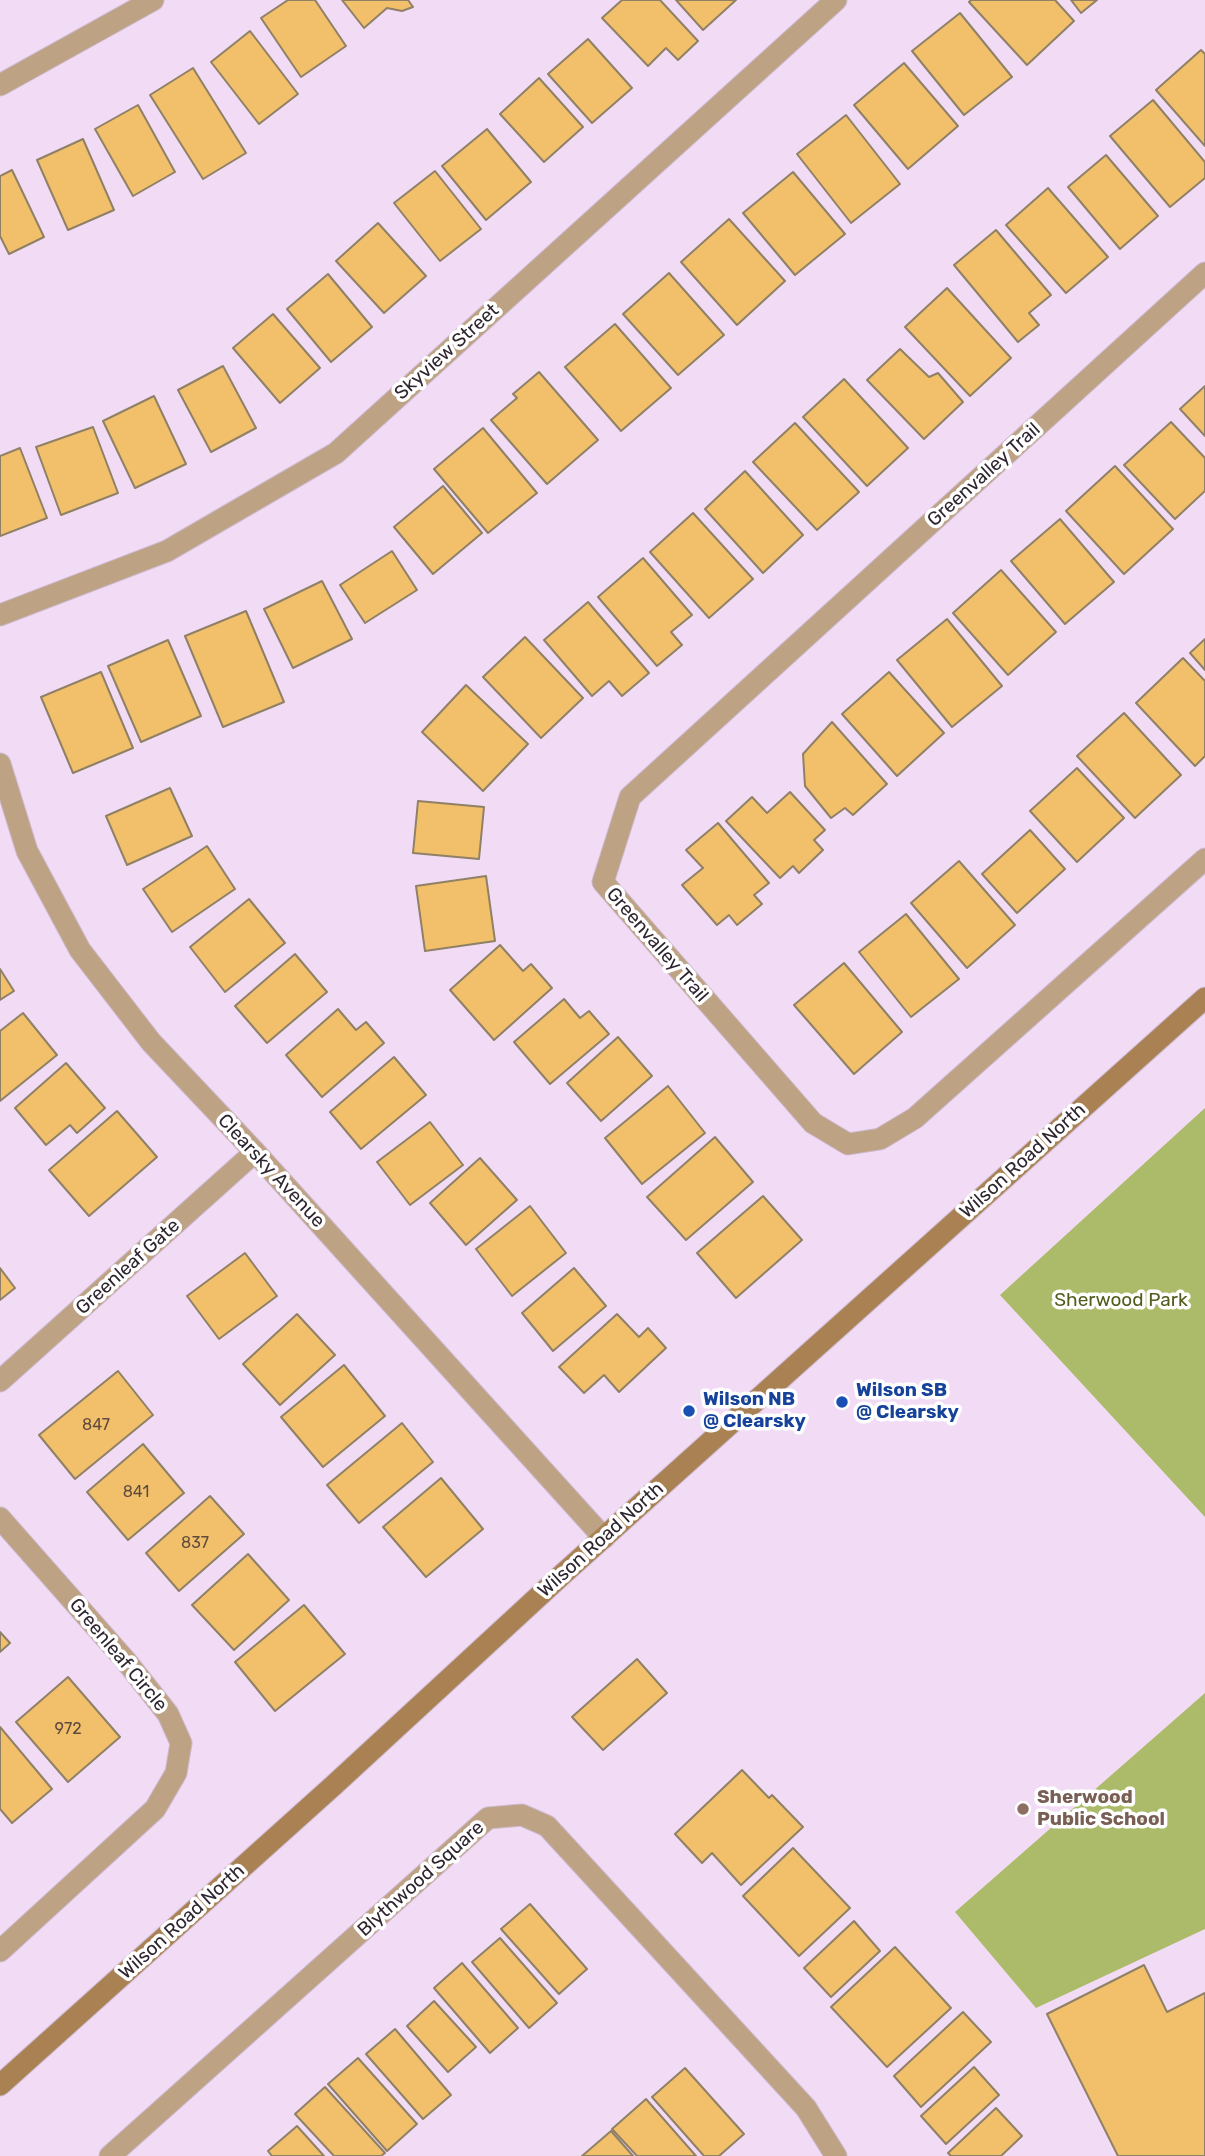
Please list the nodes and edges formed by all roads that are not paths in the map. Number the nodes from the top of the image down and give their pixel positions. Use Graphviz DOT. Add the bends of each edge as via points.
graph roads {
  1 [pos="152,0"];
  2 [pos="836,0"];
  3 [pos="0,85"];
  4 [pos="1205,273"];
  5 [pos="0,615"];
  6 [pos="0,764"];
  7 [pos="1205,859"];
  8 [pos="1205,998"];
  9 [pos="255,1152"];
  10 [pos="0,1381"];
  11 [pos="0,1518"];
  12 [pos="604,1538"];
  13 [pos="0,1951"];
  14 [pos="0,2085"];
  15 [pos="831,2154"];
  16 [pos="110,2156"];
  1 -- 3 [label="street"];
  2 -- 5 [label="street, Skyview Street" via="336,453 167,551"];
  4 -- 7 [label="street, Greenvalley Trail" via="630,797 603,882 813,1124 848,1144 880,1139 915,1118"];
  6 -- 9 [label="street, Clearsky Avenue" via="27,850 80,950 151,1042"];
  8 -- 12 [label="street, Wilson Road North"];
  9 -- 10 [label="street, Greenleaf Gate"];
  9 -- 12 [label="street, Clearsky Avenue"];
  11 -- 13 [label="street, Greenleaf Circle" via="126,1661 168,1714 181,1744 176,1773 155,1809"];
  12 -- 14 [label="street, Wilson Road North"];
  15 -- 16 [label="street, Blythwood Square" via="806,2108 547,1826 522,1815 488,1818"];
}
